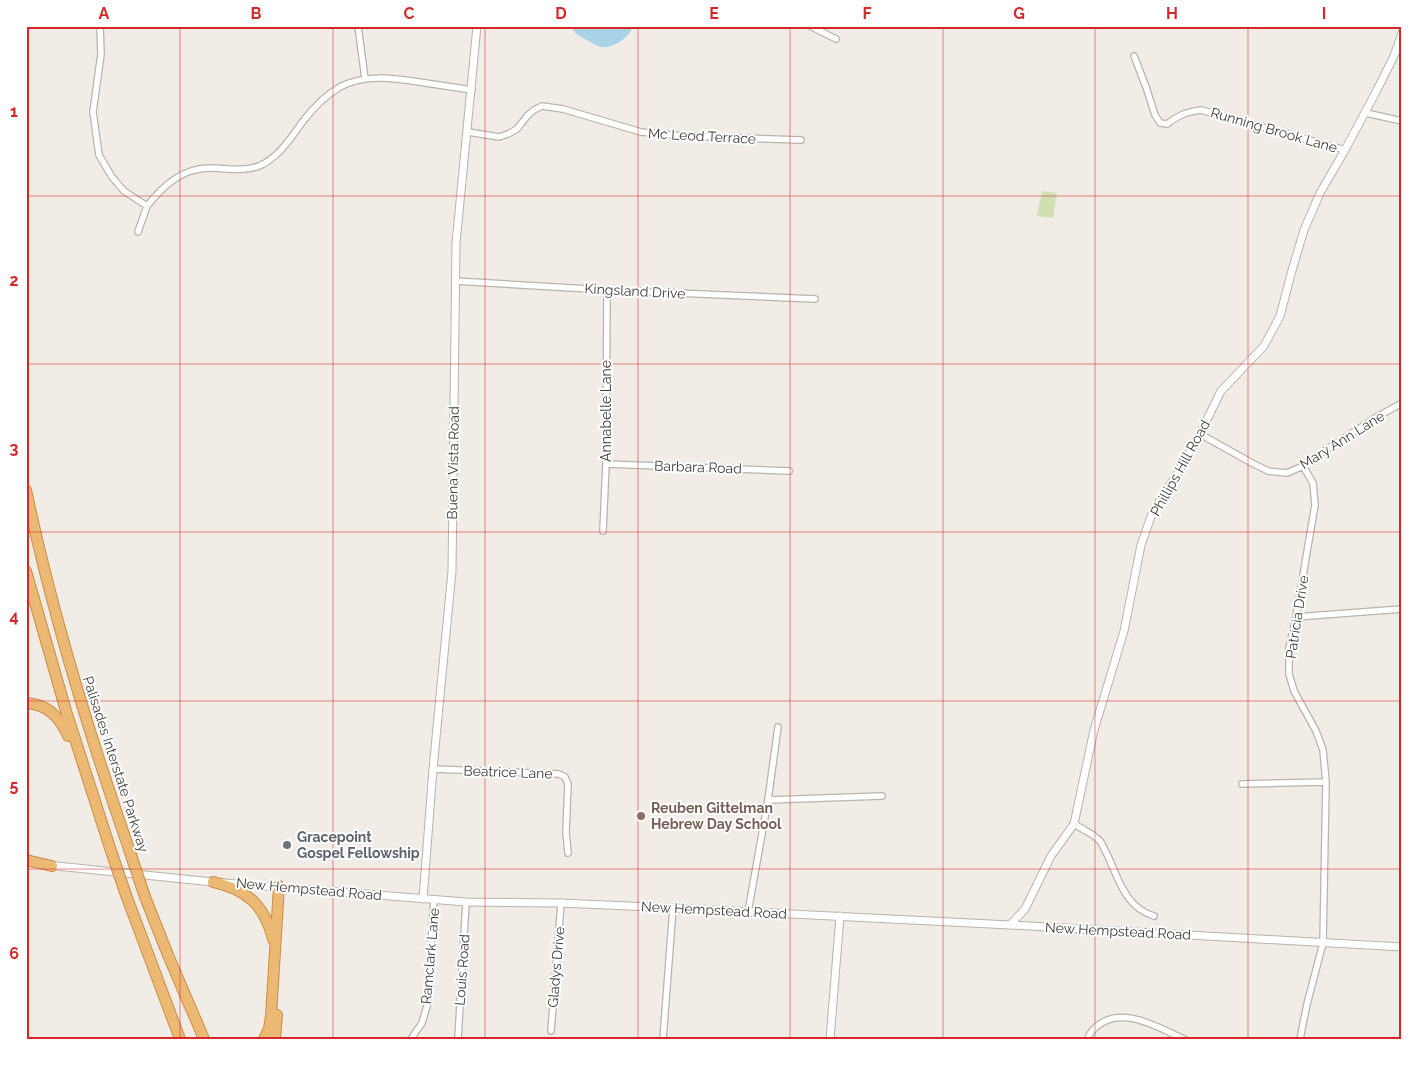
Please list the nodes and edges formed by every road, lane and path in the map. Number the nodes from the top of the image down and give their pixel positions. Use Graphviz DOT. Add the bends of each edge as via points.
graph roads {
  1 [pos="100,26"];
  2 [pos="358,26"];
  3 [pos="477,26"];
  4 [pos="810,26"];
  5 [pos="1402,32"];
  6 [pos="836,39"];
  7 [pos="1134,56"];
  8 [pos="364,79"];
  9 [pos="472,90"];
  10 [pos="1366,113"];
  11 [pos="1402,121"];
  12 [pos="468,132"];
  13 [pos="801,140"];
  14 [pos="1345,150"];
  15 [pos="147,206"];
  16 [pos="138,232"];
  17 [pos="455,281"];
  18 [pos="607,290"];
  19 [pos="815,299"];
  20 [pos="1402,403"];
  21 [pos="1200,434"];
  22 [pos="606,464"];
  23 [pos="1303,466"];
  24 [pos="790,471"];
  25 [pos="26,490"];
  26 [pos="603,531"];
  27 [pos="26,571"];
  28 [pos="1402,609"];
  29 [pos="1296,617"];
  30 [pos="26,703"];
  31 [pos="778,727"];
  32 [pos="433,769"];
  33 [pos="1326,782"];
  34 [pos="1242,784"];
  35 [pos="882,796"];
  36 [pos="768,800"];
  37 [pos="1074,824"];
  38 [pos="104,831"];
  39 [pos="568,853"];
  40 [pos="26,862"];
  41 [pos="52,866"];
  42 [pos="213,882"];
  43 [pos="282,887"];
  44 [pos="423,899"];
  45 [pos="434,900"];
  46 [pos="466,902"];
  47 [pos="561,903"];
  48 [pos="673,908"];
  49 [pos="748,912"];
  50 [pos="840,916"];
  51 [pos="1154,916"];
  52 [pos="1010,925"];
  53 [pos="1322,943"];
  54 [pos="275,946"];
  55 [pos="1402,947"];
  56 [pos="168,955"];
  57 [pos="551,1031"];
  58 [pos="180,1039"];
  59 [pos="204,1039"];
  60 [pos="211,1039"];
  61 [pos="264,1039"];
  62 [pos="276,1039"];
  63 [pos="411,1039"];
  64 [pos="458,1039"];
  65 [pos="663,1039"];
  66 [pos="830,1039"];
  67 [pos="1088,1039"];
  68 [pos="1184,1039"];
  69 [pos="1300,1039"];
  1 -- 15 [label="street" via="101,54 93,112 99,155 124,191"];
  2 -- 8 [label="street"];
  3 -- 9 [label="street, Buena Vista Road"];
  4 -- 6 [label="street"];
  5 -- 10 [label="street, Phillips Hill Road"];
  7 -- 14 [label="street, Running Brook Lane" via="1160,123 1167,124 1188,111 1201,110"];
  8 -- 9 [label="street" via="390,78"];
  8 -- 15 [label="street" via="326,96 282,150 259,166 208,168 184,173 160,190"];
  9 -- 12 [label="street, Buena Vista Road"];
  10 -- 11 [label="street"];
  10 -- 14 [label="street, Phillips Hill Road"];
  12 -- 13 [label="street, Mc Leod Terrace" via="498,137 508,134 517,130 528,115 542,106 641,132"];
  12 -- 17 [label="street, Buena Vista Road" via="459,206"];
  14 -- 21 [label="street, Phillips Hill Road" via="1320,193 1304,230 1280,316 1264,346 1221,391"];
  15 -- 16 [label="street"];
  17 -- 18 [label="street, Kingsland Drive"];
  17 -- 32 [label="street, Buena Vista Road" via="452,571"];
  18 -- 19 [label="street, Kingsland Drive"];
  18 -- 22 [label="street, Annabelle Lane"];
  20 -- 23 [label="street, Mary Ann Lane"];
  21 -- 23 [label="street, Mary Ann Lane" via="1268,471 1287,473"];
  21 -- 37 [label="street, Phillips Hill Road" via="1153,511 1141,545 1124,631 1094,730"];
  22 -- 24 [label="street, Barbara Road"];
  22 -- 26 [label="street, Annabelle Lane"];
  23 -- 29 [label="street, Patricia Drive" via="1313,483 1314,505"];
  25 -- 56 [label="highway, Palisades Interstate Parkway, bridge" via="66,651 93,740"];
  27 -- 38 [label="highway"];
  28 -- 29 [label="street"];
  29 -- 33 [label="street, Patricia Drive" via="1289,648 1289,674 1323,750"];
  30 -- 38 [label="highway" via="46,708 62,723"];
  31 -- 36 [label="street"];
  32 -- 39 [label="street, Beatrice Lane" via="560,774 565,777 568,784"];
  32 -- 44 [label="street, Buena Vista Road"];
  33 -- 34 [label="street"];
  33 -- 53 [label="street, Patricia Drive"];
  35 -- 36 [label="street"];
  36 -- 49 [label="street"];
  37 -- 51 [label="street" via="1100,841 1132,904"];
  37 -- 52 [label="street, Phillips Hill Road" via="1051,856 1025,909"];
  38 -- 58 [label="highway, bridge"];
  40 -- 41 [label="highway"];
  41 -- 42 [label="street, New Hempstead Road"];
  42 -- 43 [label="street, New Hempstead Road"];
  42 -- 54 [label="highway" via="246,894 254,901 267,921"];
  43 -- 44 [label="street, New Hempstead Road"];
  43 -- 54 [label="highway"];
  43 -- 62 [label="highway"];
  44 -- 45 [label="street, New Hempstead Road"];
  45 -- 46 [label="street, New Hempstead Road"];
  45 -- 63 [label="street, Ramclark Lane" via="427,1006 422,1023"];
  46 -- 47 [label="street, New Hempstead Road"];
  46 -- 64 [label="street, Louis Road"];
  47 -- 48 [label="street, New Hempstead Road"];
  47 -- 57 [label="street, Gladys Drive"];
  48 -- 49 [label="street, New Hempstead Road"];
  48 -- 65 [label="street"];
  49 -- 50 [label="street, New Hempstead Road"];
  50 -- 52 [label="street, New Hempstead Road"];
  50 -- 66 [label="street"];
  52 -- 53 [label="street, New Hempstead Road"];
  53 -- 55 [label="street, New Hempstead Road"];
  53 -- 69 [label="street, Patricia Drive"];
  54 -- 61 [label="highway" via="271,1016"];
  56 -- 59 [label="highway, Palisades Interstate Parkway"];
  56 -- 60 [label="highway"];
  67 -- 68 [label="street" via="1101,1022 1119,1017 1141,1020"];
}
